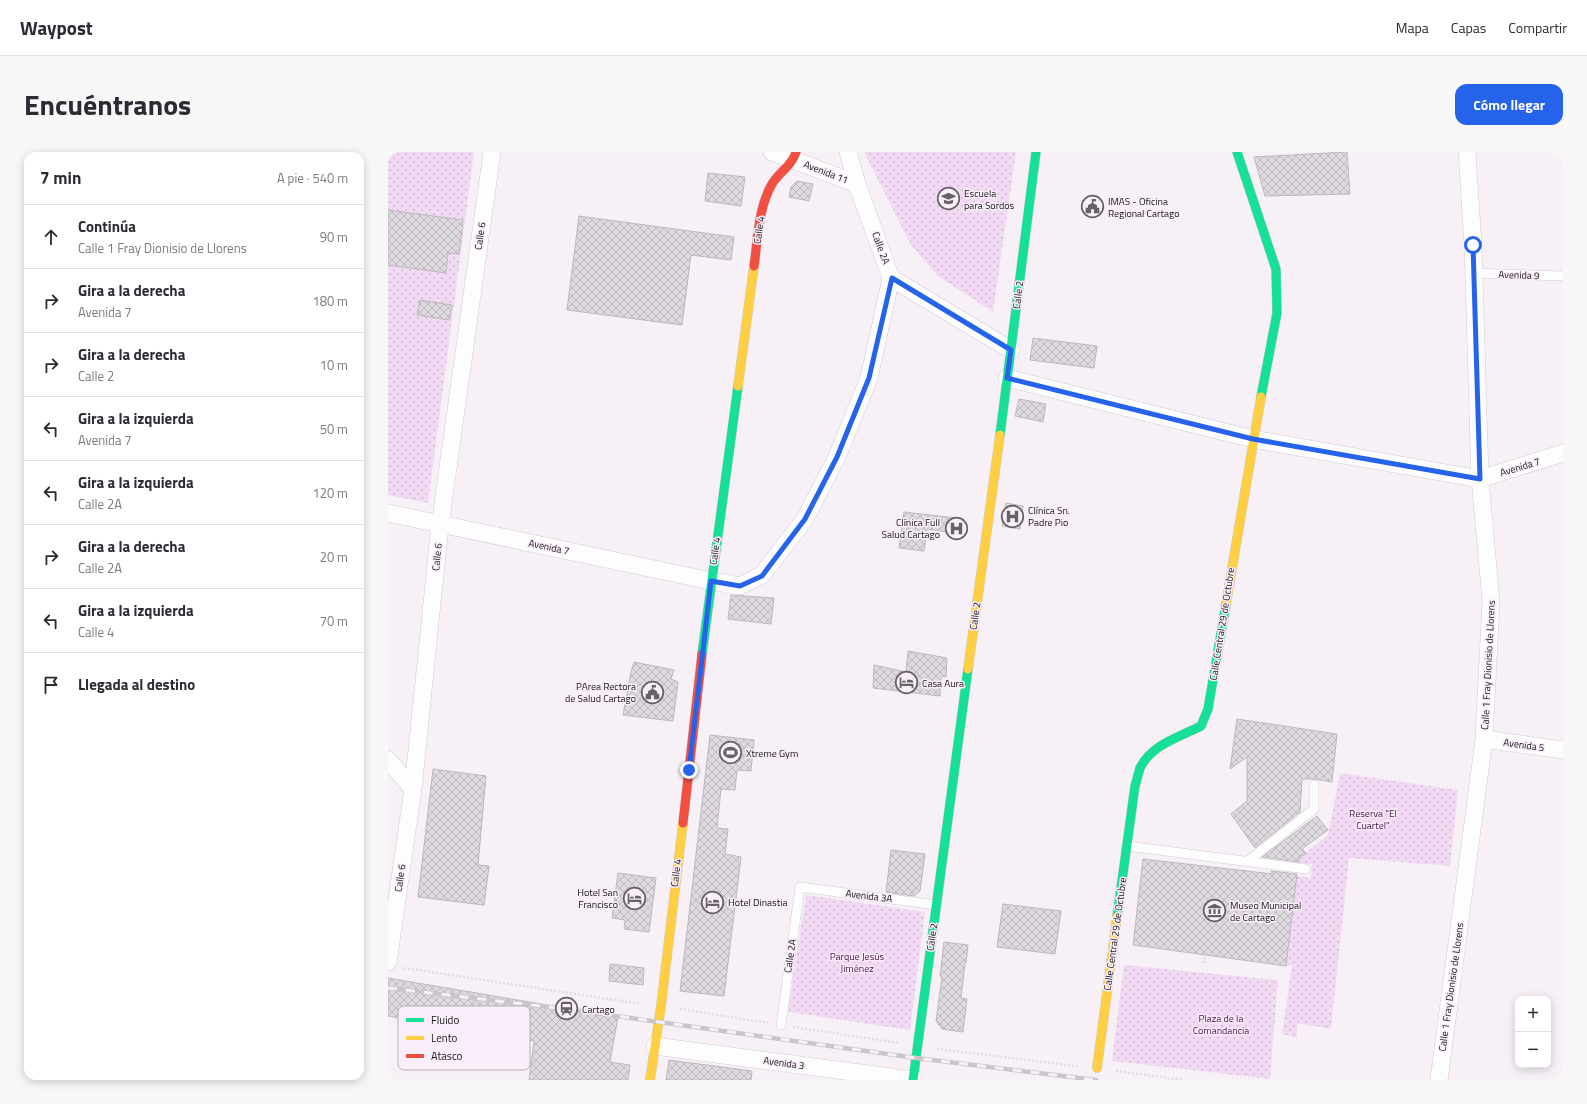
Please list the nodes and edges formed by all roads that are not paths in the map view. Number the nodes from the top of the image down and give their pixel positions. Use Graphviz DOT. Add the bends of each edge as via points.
graph roads {
  1 [pos="492,152"];
  2 [pos="772,152"];
  3 [pos="848,152"];
  4 [pos="1036,152"];
  5 [pos="1237,152"];
  6 [pos="1467,152"];
  7 [pos="795,155"];
  8 [pos="857,184"];
  9 [pos="1474,273"];
  10 [pos="1563,276"];
  11 [pos="892,278"];
  12 [pos="1011,350"];
  13 [pos="1007,378"];
  14 [pos="1253,439"];
  15 [pos="1563,453"];
  16 [pos="1480,479"];
  17 [pos="388,513"];
  18 [pos="440,525"];
  19 [pos="711,581"];
  20 [pos="1484,739"];
  21 [pos="1563,750"];
  22 [pos="388,760"];
  23 [pos="1314,785"];
  24 [pos="413,789"];
  25 [pos="1127,846"];
  26 [pos="1248,861"];
  27 [pos="1306,869"];
  28 [pos="800,887"];
  29 [pos="937,905"];
  30 [pos="396,965"];
  31 [pos="781,1025"];
  32 [pos="655,1046"];
  33 [pos="1097,1068"];
  34 [pos="650,1080"];
  35 [pos="913,1080"];
  36 [pos="1439,1080"];
  1 -- 18 [label="street, Calle 6"];
  2 -- 7 [label="street, Avenida 11"];
  3 -- 8 [label="street, Calle 2A"];
  4 -- 12 [label="street, Calle 2"];
  5 -- 14 [label="street, Calle Central 29 de Octubre" via="1276,268 1276,313"];
  6 -- 9 [label="street, Calle 1 Fray Dionisio de Llorens"];
  7 -- 8 [label="street, Avenida 11"];
  7 -- 19 [label="street, Calle 4" via="772,183 762,203"];
  8 -- 11 [label="street, Calle 2A"];
  9 -- 10 [label="lane, Avenida 9"];
  9 -- 16 [label="street, Calle 1 Fray Dionisio de Llorens"];
  11 -- 12 [label="street"];
  11 -- 19 [label="street" via="869,378 837,457 805,519 762,576 740,586"];
  12 -- 13 [label="street, Calle 2"];
  13 -- 14 [label="street, Avenida 7"];
  13 -- 29 [label="street, Calle 2"];
  14 -- 16 [label="street, Avenida 7"];
  14 -- 25 [label="street, Calle Central 29 de Octubre" via="1208,709 1201,726 1151,752 1141,767"];
  15 -- 16 [label="street, Avenida 7"];
  16 -- 20 [label="street, Calle 1 Fray Dionisio de Llorens" via="1491,601"];
  17 -- 18 [label="street, Avenida 7"];
  18 -- 19 [label="street, Avenida 7"];
  18 -- 24 [label="street, Calle 6"];
  19 -- 32 [label="street, Calle 4"];
  20 -- 21 [label="street, Avenida 5"];
  20 -- 36 [label="street, Calle 1 Fray Dionisio de Llorens"];
  22 -- 24 [label="street"];
  23 -- 26 [label="lane" via="1314,809"];
  24 -- 30 [label="street, Calle 6"];
  25 -- 26 [label="lane"];
  25 -- 33 [label="street, Calle Central 29 de Octubre"];
  26 -- 27 [label="lane"];
  28 -- 29 [label="lane, Avenida 3A"];
  28 -- 31 [label="lane, Calle 2A"];
  29 -- 35 [label="street, Calle 2"];
  32 -- 34 [label="street, Calle 4"];
  32 -- 35 [label="street, Avenida 3"];
}
